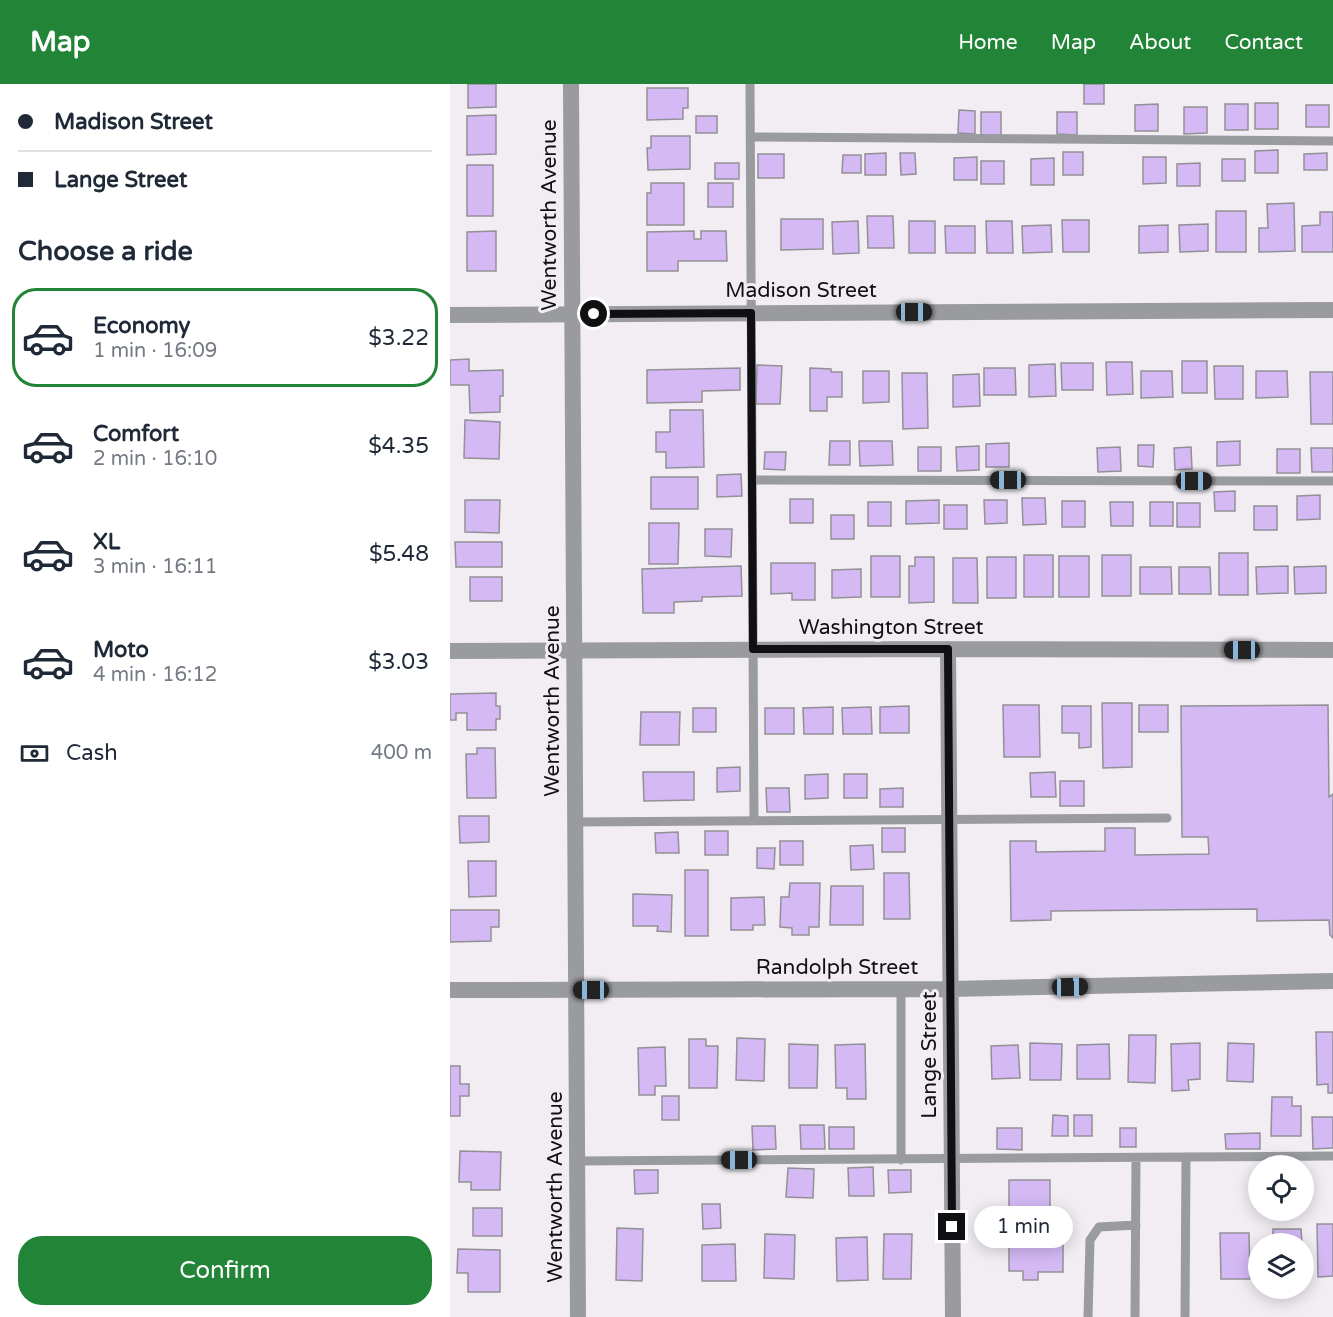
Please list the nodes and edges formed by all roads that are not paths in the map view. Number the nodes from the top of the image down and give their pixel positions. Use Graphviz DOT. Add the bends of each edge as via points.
graph roads {
  1 [pos="571,84"];
  2 [pos="750,84"];
  3 [pos="750,137"];
  4 [pos="1333,141"];
  5 [pos="1333,310"];
  6 [pos="751,313"];
  7 [pos="572,314"];
  8 [pos="450,315"];
  9 [pos="752,480"];
  10 [pos="1333,481"];
  11 [pos="753,649"];
  12 [pos="948,649"];
  13 [pos="574,650"];
  14 [pos="1333,650"];
  15 [pos="450,651"];
  16 [pos="1167,818"];
  17 [pos="949,819"];
  18 [pos="754,821"];
  19 [pos="575,822"];
  20 [pos="1333,981"];
  21 [pos="900,989"];
  22 [pos="951,989"];
  23 [pos="450,990"];
  24 [pos="576,990"];
  25 [pos="1333,1156"];
  26 [pos="1186,1157"];
  27 [pos="1136,1158"];
  28 [pos="901,1160"];
  29 [pos="952,1160"];
  30 [pos="577,1161"];
  31 [pos="1136,1225"];
  32 [pos="578,1317"];
  33 [pos="953,1317"];
  34 [pos="1088,1317"];
  35 [pos="1135,1317"];
  36 [pos="1185,1317"];
  1 -- 7 [label="street, Wentworth Avenue"];
  2 -- 3 [label="lane"];
  3 -- 4 [label="lane"];
  3 -- 6 [label="lane"];
  5 -- 6 [label="street, Madison Street"];
  6 -- 7 [label="street, Madison Street"];
  6 -- 9 [label="lane"];
  7 -- 8 [label="street, Madison Street"];
  7 -- 13 [label="street, Wentworth Avenue"];
  9 -- 10 [label="lane"];
  9 -- 11 [label="lane"];
  11 -- 12 [label="street, Washington Street"];
  11 -- 13 [label="street, Washington Street"];
  11 -- 18 [label="lane"];
  12 -- 14 [label="street, Washington Street"];
  12 -- 17 [label="street, Lange Street"];
  13 -- 15 [label="street, Washington Street"];
  13 -- 19 [label="street, Wentworth Avenue"];
  16 -- 17 [label="lane"];
  17 -- 18 [label="lane"];
  17 -- 22 [label="street, Lange Street"];
  18 -- 19 [label="lane"];
  19 -- 24 [label="street, Wentworth Avenue"];
  20 -- 22 [label="street, Randolph Street"];
  21 -- 22 [label="street, Randolph Street"];
  21 -- 24 [label="street, Randolph Street"];
  21 -- 28 [label="lane"];
  22 -- 29 [label="street, Lange Street"];
  23 -- 24 [label="street, Randolph Street"];
  24 -- 30 [label="street, Wentworth Avenue"];
  25 -- 26 [label="lane"];
  26 -- 27 [label="lane"];
  26 -- 36 [label="lane"];
  27 -- 29 [label="lane"];
  27 -- 31 [label="lane"];
  28 -- 29 [label="lane"];
  28 -- 30 [label="lane"];
  29 -- 33 [label="street, Lange Street"];
  30 -- 32 [label="street, Wentworth Avenue"];
  31 -- 34 [label="lane" via="1099,1227 1090,1240"];
  31 -- 35 [label="lane"];
}
